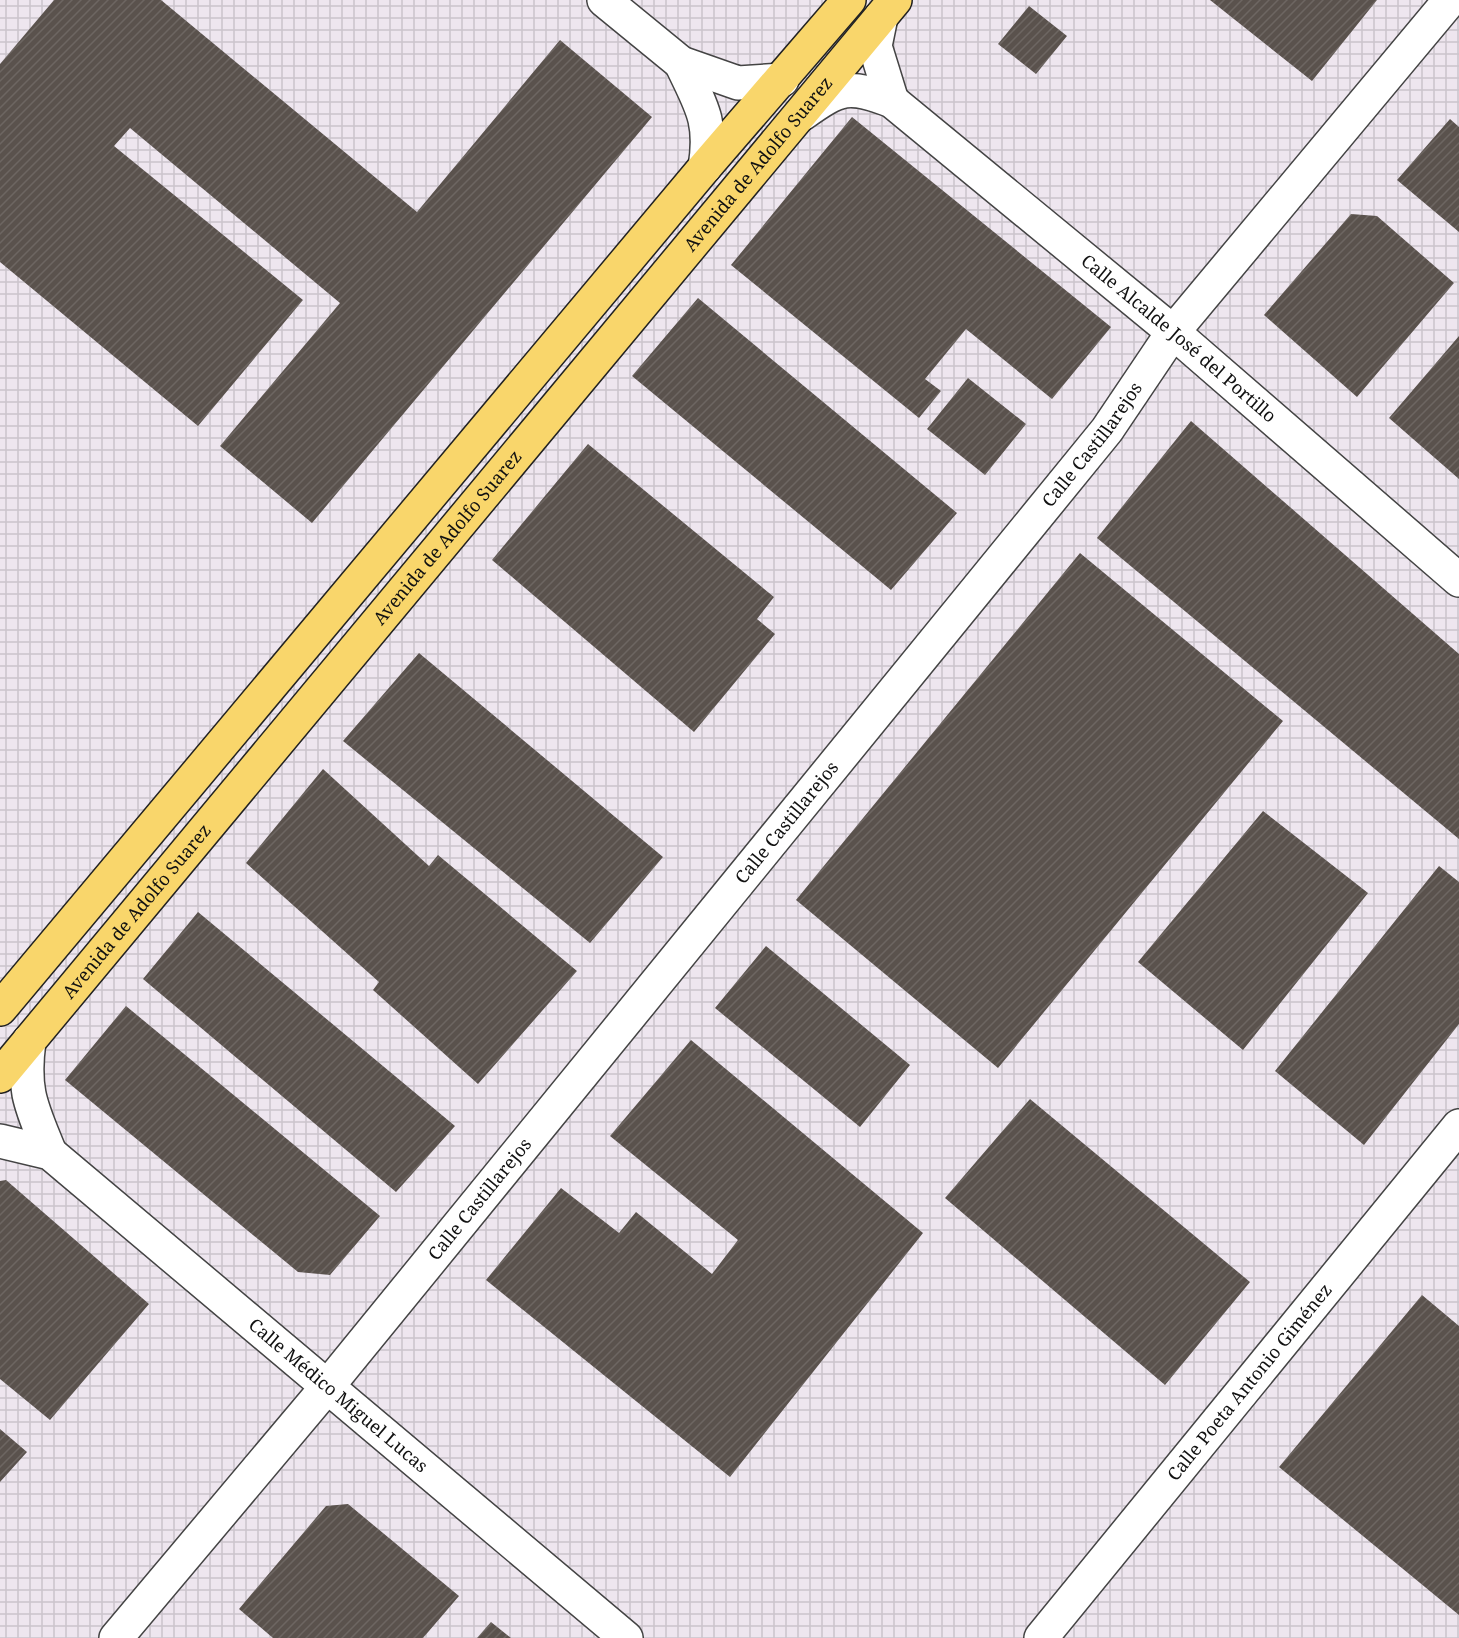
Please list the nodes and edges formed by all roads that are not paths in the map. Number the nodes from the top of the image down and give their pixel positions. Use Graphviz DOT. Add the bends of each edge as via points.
graph roads {
  1 [pos="604,0"];
  2 [pos="849,0"];
  3 [pos="1450,0"];
  4 [pos="888,9"];
  5 [pos="681,63"];
  6 [pos="782,80"];
  7 [pos="892,101"];
  8 [pos="795,120"];
  9 [pos="705,167"];
  10 [pos="1173,332"];
  11 [pos="1459,580"];
  12 [pos="2,1007"];
  13 [pos="29,1041"];
  14 [pos="0,1076"];
  15 [pos="1459,1126"];
  16 [pos="0,1141"];
  17 [pos="50,1154"];
  18 [pos="327,1387"];
  19 [pos="116,1638"];
  20 [pos="626,1638"];
  21 [pos="1041,1638"];
  1 -- 5 [label="street"];
  2 -- 6 [label="main road, Avenida de Adolfo Suarez"];
  3 -- 10 [label="street, Calle Castillarejos"];
  4 -- 7 [label="street" via="875,46"];
  4 -- 8 [label="main road, Avenida de Adolfo Suarez"];
  5 -- 6 [label="street" via="738,83"];
  5 -- 9 [label="street" via="708,121"];
  6 -- 9 [label="main road, Avenida de Adolfo Suarez"];
  7 -- 8 [label="street" via="869,92 845,89 828,95"];
  7 -- 10 [label="street, Calle Alcalde José del Portillo"];
  8 -- 13 [label="main road, Avenida de Adolfo Suarez"];
  9 -- 12 [label="main road, Avenida de Adolfo Suarez"];
  10 -- 11 [label="street, Calle Alcalde José del Portillo"];
  10 -- 18 [label="street, Calle Castillarejos" via="1107,430"];
  13 -- 14 [label="main road, Avenida de Adolfo Suarez"];
  13 -- 17 [label="street" via="25,1067 28,1098"];
  15 -- 21 [label="street, Calle Poeta Antonio Giménez"];
  16 -- 17 [label="street"];
  17 -- 18 [label="street, Calle Médico Miguel Lucas"];
  18 -- 19 [label="street, Calle Castillarejos"];
  18 -- 20 [label="street, Calle Médico Miguel Lucas"];
}
